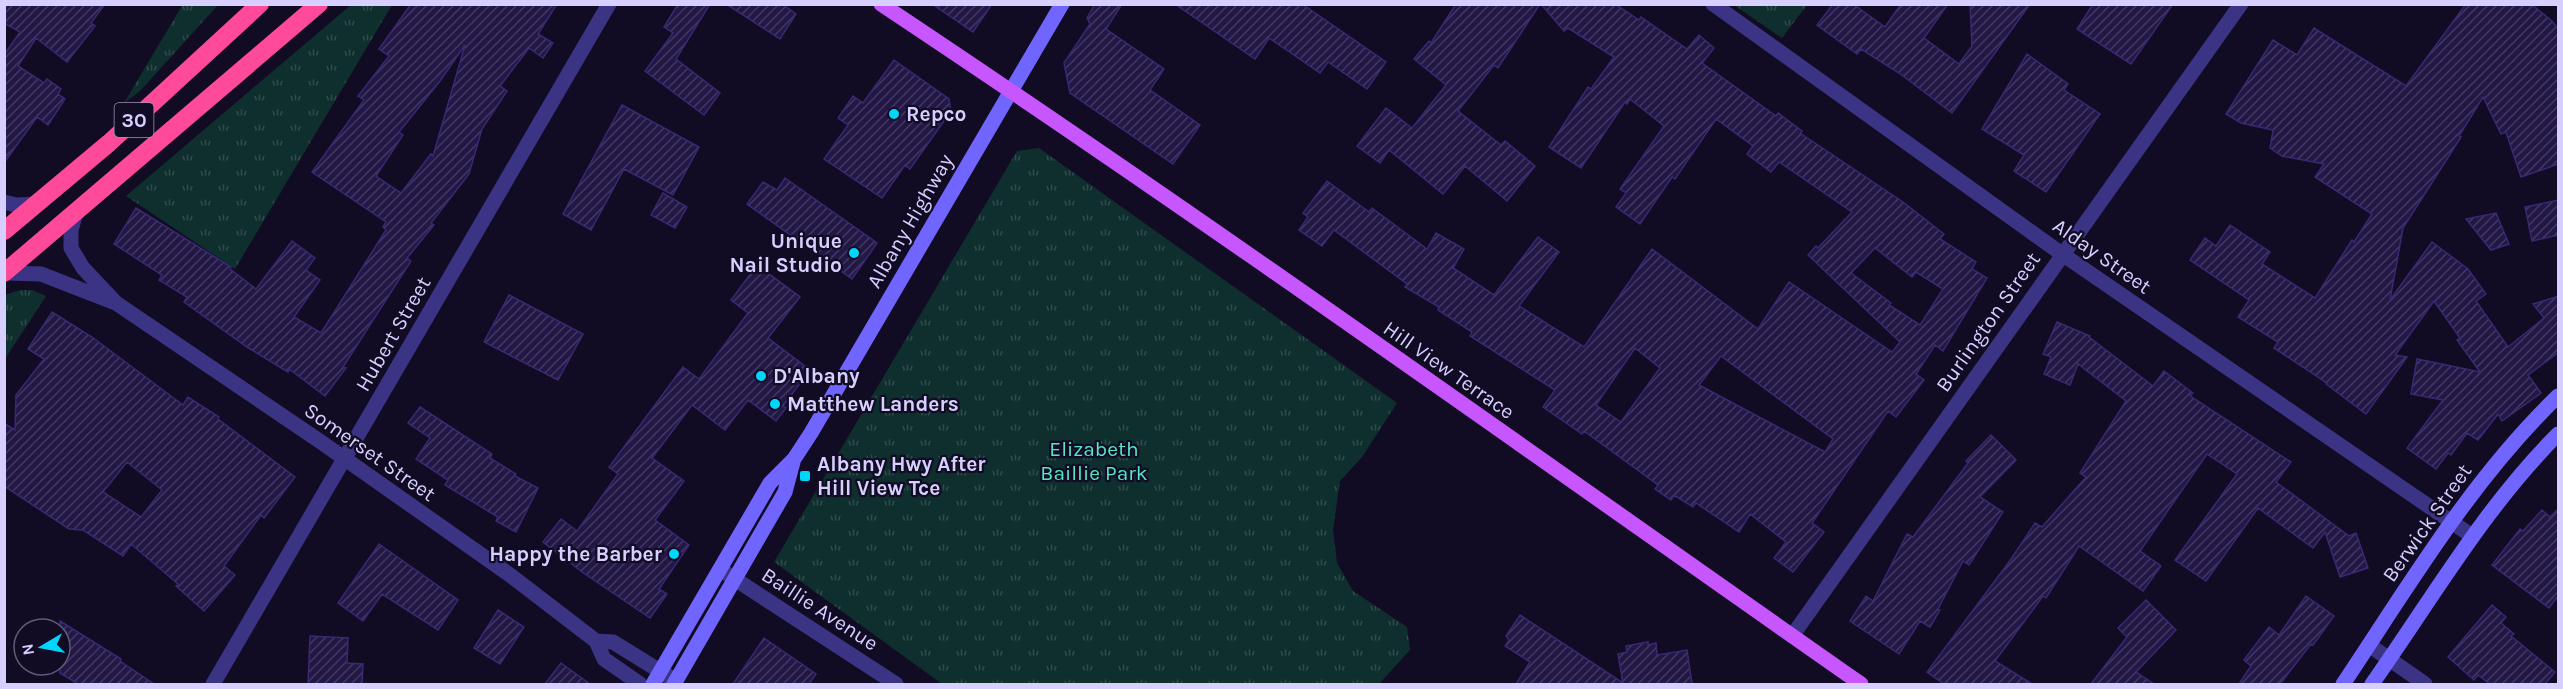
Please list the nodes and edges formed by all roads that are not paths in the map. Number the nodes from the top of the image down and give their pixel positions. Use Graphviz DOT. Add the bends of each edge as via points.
graph roads {
  1 [pos="260,4"];
  2 [pos="319,4"];
  3 [pos="609,4"];
  4 [pos="881,4"];
  5 [pos="1062,4"];
  6 [pos="1713,4"];
  7 [pos="2241,4"];
  8 [pos="1011,91"];
  9 [pos="4,202"];
  10 [pos="38,204"];
  11 [pos="75,213"];
  12 [pos="4,231"];
  13 [pos="2062,254"];
  14 [pos="4,273"];
  15 [pos="116,303"];
  16 [pos="2559,396"];
  17 [pos="2559,434"];
  18 [pos="345,459"];
  19 [pos="794,459"];
  20 [pos="2450,522"];
  21 [pos="2472,536"];
  22 [pos="721,570"];
  23 [pos="735,579"];
  24 [pos="1792,636"];
  25 [pos="596,641"];
  26 [pos="2369,645"];
  27 [pos="2390,660"];
  28 [pos="661,671"];
  29 [pos="675,683"];
  30 [pos="213,684"];
  31 [pos="640,684"];
  32 [pos="653,684"];
  33 [pos="896,684"];
  34 [pos="1861,684"];
  35 [pos="2343,684"];
  36 [pos="2372,684"];
  37 [pos="2425,684"];
  1 -- 10 [label="highway, 30"];
  2 -- 11 [label="highway, 30"];
  3 -- 18 [label="street, Hubert Street"];
  4 -- 8 [label="main road, Hill View Terrace"];
  5 -- 8 [label="main road, Albany Highway"];
  6 -- 13 [label="street, Alday Street"];
  7 -- 13 [label="street, Burlington Street"];
  8 -- 19 [label="main road, Albany Highway"];
  8 -- 24 [label="main road, Hill View Terrace"];
  9 -- 10 [label="street"];
  10 -- 12 [label="highway, 30"];
  11 -- 14 [label="highway, 30"];
  11 -- 15 [label="street, Somerset Street" via="71,248 83,268"];
  13 -- 20 [label="street, Alday Street"];
  13 -- 24 [label="street, Burlington Street"];
  14 -- 15 [label="street, Somerset Street" via="41,274"];
  15 -- 18 [label="street, Somerset Street"];
  16 -- 20 [label="main road, Berwick Street" via="2523,430"];
  17 -- 21 [label="main road" via="2530,463"];
  18 -- 25 [label="street, Somerset Street"];
  18 -- 30 [label="street, Hubert Street"];
  19 -- 22 [label="main road, Albany Highway" via="770,483"];
  19 -- 23 [label="main road, Albany Highway" via="785,492"];
  20 -- 21 [label="street, Alday Street"];
  20 -- 26 [label="main road, Berwick Street"];
  21 -- 27 [label="main road"];
  22 -- 23 [label="street, Baillie Avenue"];
  22 -- 28 [label="main road, Albany Highway"];
  23 -- 29 [label="main road, Albany Highway"];
  23 -- 33 [label="street, Baillie Avenue"];
  24 -- 34 [label="main road, Hill View Terrace"];
  25 -- 28 [label="street, Somerset Street" via="613,642"];
  25 -- 31 [label="street, Somerset Street" via="604,659"];
  26 -- 27 [label="street"];
  26 -- 35 [label="main road, Berwick Street"];
  27 -- 36 [label="main road"];
  27 -- 37 [label="street"];
  28 -- 29 [label="street, Somerset Street"];
  28 -- 32 [label="main road, Albany Highway"];
}
